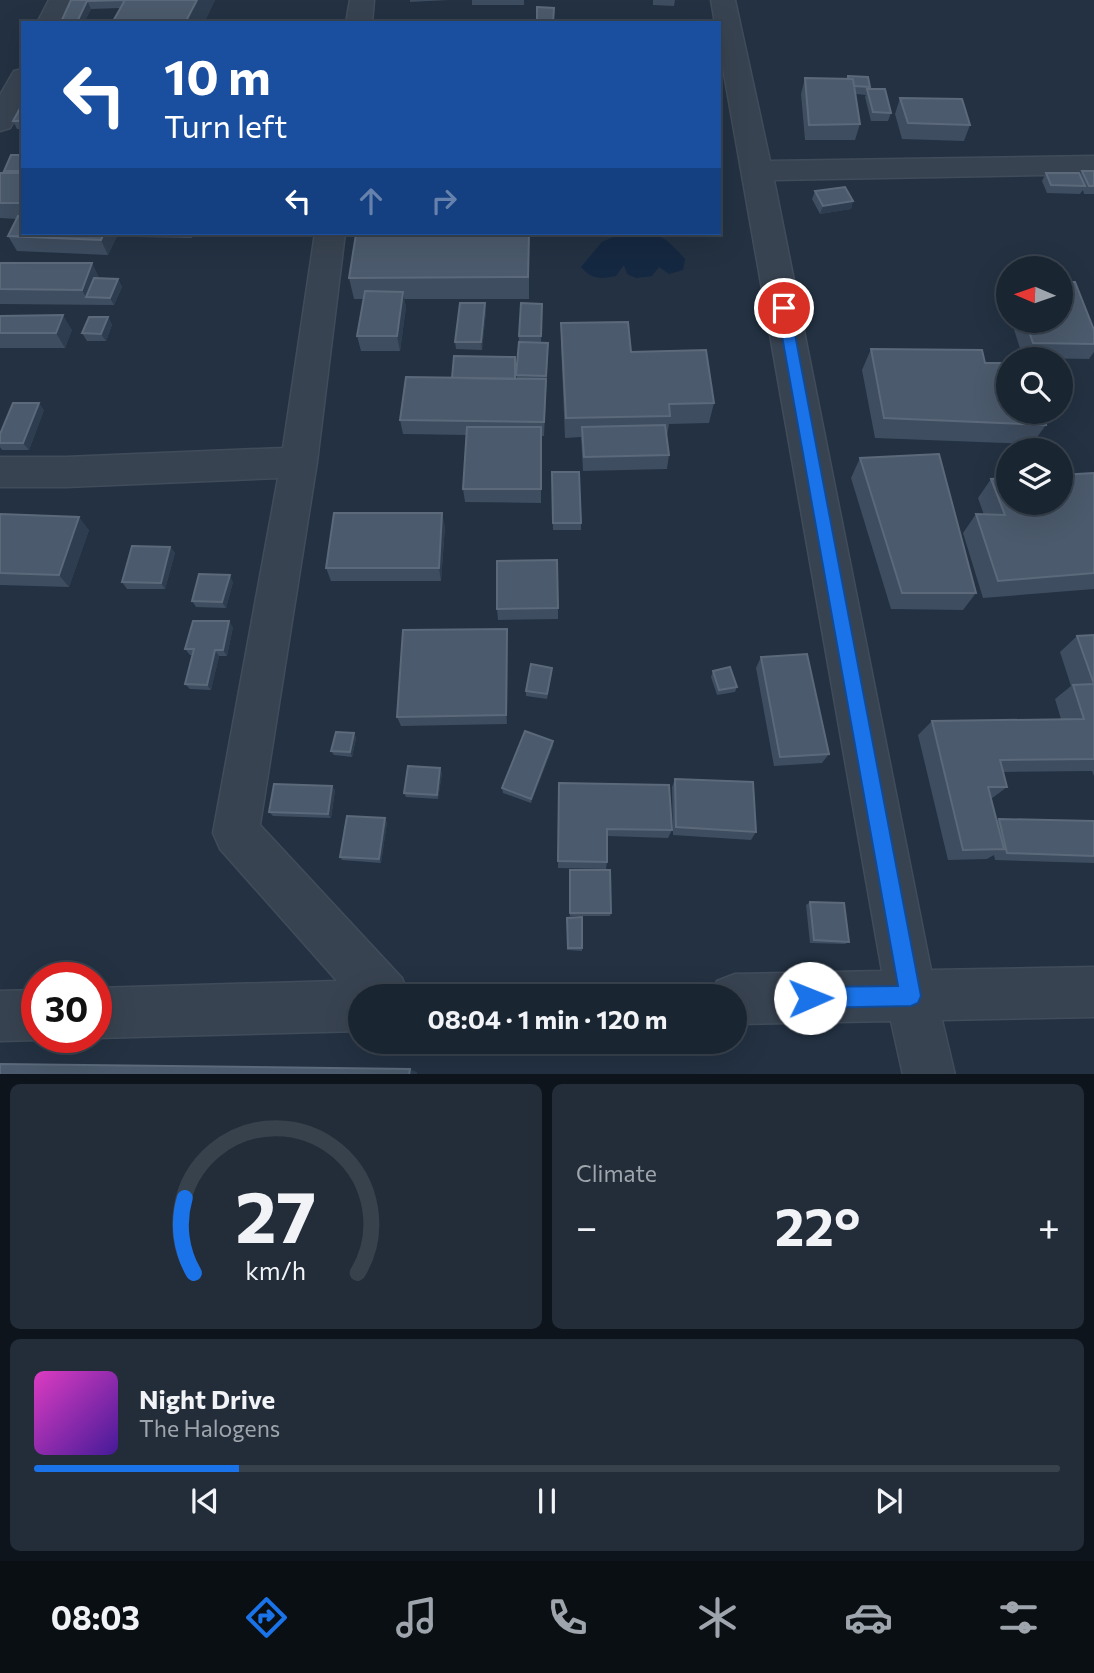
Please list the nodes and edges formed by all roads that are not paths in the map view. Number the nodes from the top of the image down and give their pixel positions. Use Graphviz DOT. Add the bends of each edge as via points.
graph roads {
  1 [pos="61,0"];
  2 [pos="362,0"];
  3 [pos="723,0"];
  4 [pos="51,21"];
  5 [pos="359,21"];
  6 [pos="21,81"];
  7 [pos="0,122"];
  8 [pos="1094,166"];
  9 [pos="758,171"];
  10 [pos="330,235"];
  11 [pos="299,462"];
  12 [pos="0,471"];
  13 [pos="373,984"];
  14 [pos="1094,992"];
  15 [pos="911,996"];
  16 [pos="747,999"];
  17 [pos="348,1006"];
  18 [pos="112,1013"];
  19 [pos="21,1015"];
  20 [pos="0,1016"];
  21 [pos="929,1074"];
  1 -- 4 [label="street"];
  2 -- 5 [label="street"];
  3 -- 9 [label="street"];
  6 -- 7 [label="street"];
  8 -- 9 [label="street"];
  9 -- 15 [label="street"];
  10 -- 11 [label="street"];
  11 -- 12 [label="street"];
  11 -- 13 [label="street" via="236,833"];
  14 -- 15 [label="street"];
  15 -- 16 [label="street"];
  15 -- 21 [label="street"];
  17 -- 18 [label="street"];
  19 -- 20 [label="street"];
}
